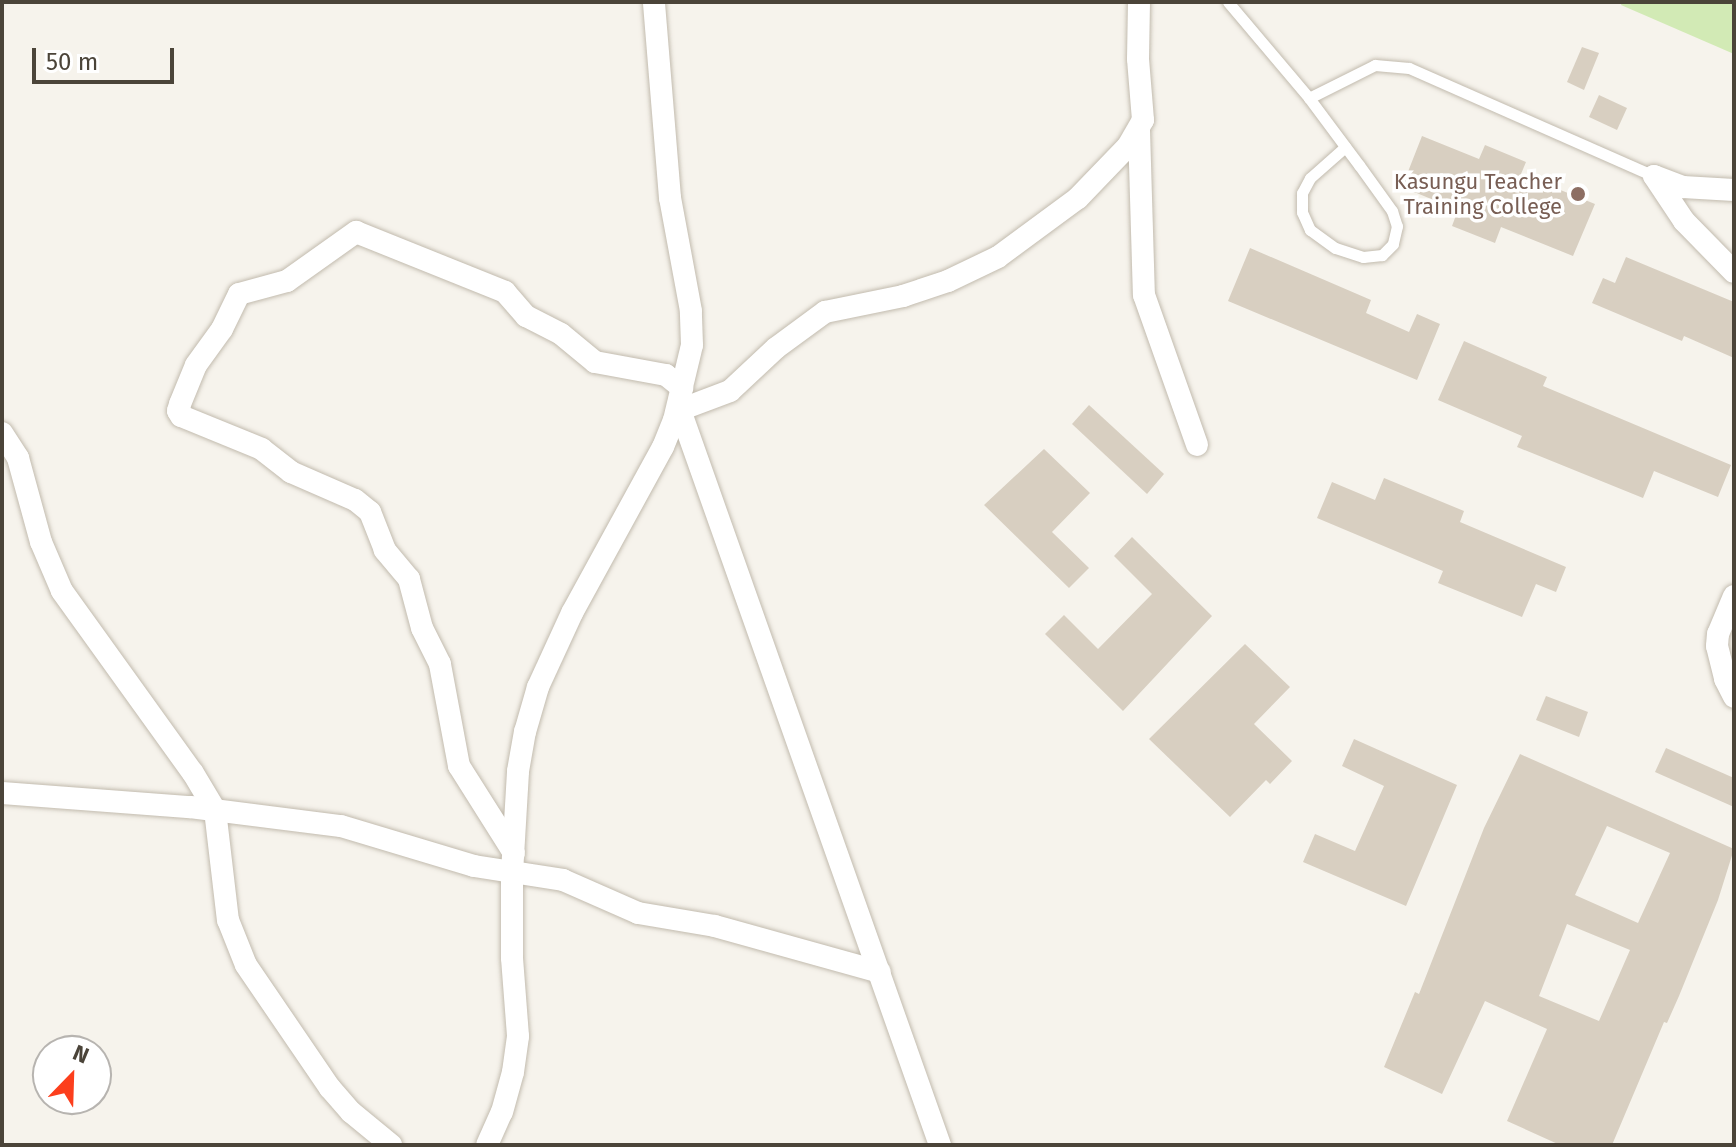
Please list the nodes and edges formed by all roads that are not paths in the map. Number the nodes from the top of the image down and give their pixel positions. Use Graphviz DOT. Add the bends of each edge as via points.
graph roads {
  1 [pos="654,2"];
  2 [pos="1139,2"];
  3 [pos="1228,2"];
  4 [pos="1309,98"];
  5 [pos="1139,130"];
  6 [pos="1345,147"];
  7 [pos="1654,176"];
  8 [pos="1734,190"];
  9 [pos="1734,272"];
  10 [pos="680,403"];
  11 [pos="2,433"];
  12 [pos="1197,445"];
  13 [pos="1734,596"];
  14 [pos="1734,697"];
  15 [pos="2,793"];
  16 [pos="215,810"];
  17 [pos="513,863"];
  18 [pos="880,972"];
  19 [pos="391,1145"];
  20 [pos="487,1145"];
  21 [pos="940,1145"];
  1 -- 10 [label="street" via="670,198 694,332"];
  2 -- 5 [label="street"];
  3 -- 4 [label="lane"];
  4 -- 6 [label="lane"];
  4 -- 7 [label="lane" via="1375,65 1409,68"];
  5 -- 10 [label="street" via="1078,198 998,257 903,296 825,312 730,391"];
  5 -- 12 [label="street" via="1144,295"];
  6 -- 6 [label="lane" via="1392,211 1397,226 1393,244 1382,255 1363,257 1335,248 1310,230 1302,212 1302,193 1310,178"];
  7 -- 8 [label="street" via="1683,187"];
  7 -- 9 [label="street" via="1684,221"];
  10 -- 17 [label="street" via="652,469 586,586 538,687 518,771"];
  10 -- 17 [label="street" via="666,375 595,362 561,334 526,316 505,292 356,232 287,281 239,294 196,365 180,404 181,416 262,449 291,472 370,512 385,550 409,579 422,628 440,664 459,766"];
  10 -- 18 [label="street"];
  11 -- 16 [label="street" via="18,458 41,542 62,591"];
  13 -- 14 [label="street" via="1717,646"];
  15 -- 16 [label="street"];
  16 -- 17 [label="street" via="341,826 474,866"];
  16 -- 19 [label="street" via="228,920 246,965 330,1088"];
  17 -- 18 [label="street" via="638,913 715,926"];
  17 -- 20 [label="street" via="518,1036 502,1112"];
  18 -- 21 [label="street"];
}
